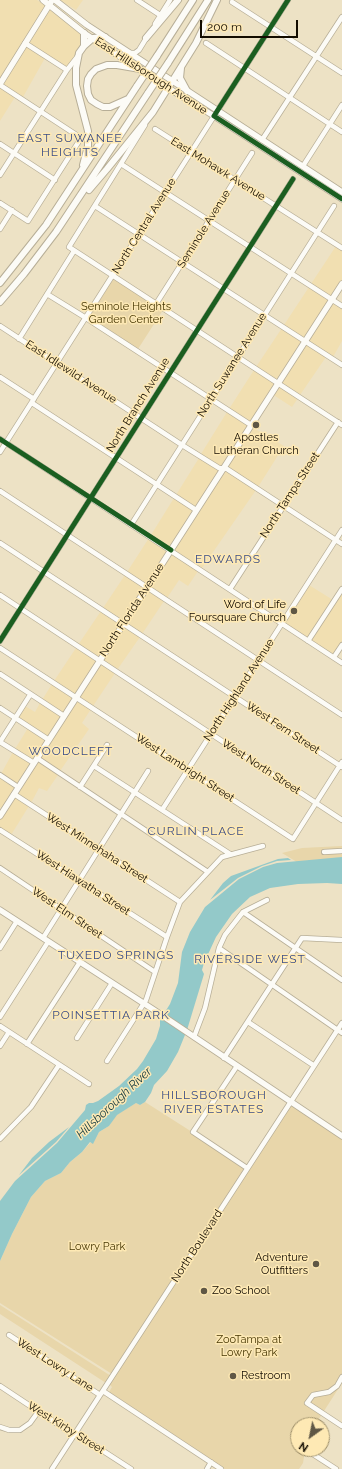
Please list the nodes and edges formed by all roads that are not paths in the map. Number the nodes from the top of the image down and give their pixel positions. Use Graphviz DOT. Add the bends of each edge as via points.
graph roads {
  1 [pos="43,0"];
  2 [pos="55,0"];
  3 [pos="137,0"];
  4 [pos="170,0"];
  5 [pos="178,0"];
  6 [pos="193,0"];
  7 [pos="208,0"];
  8 [pos="217,0"];
  9 [pos="288,0"];
  10 [pos="51,2"];
  11 [pos="232,2"];
  12 [pos="160,15"];
  13 [pos="342,17"];
  14 [pos="271,27"];
  15 [pos="84,33"];
  16 [pos="105,37"];
  17 [pos="93,38"];
  18 [pos="146,38"];
  19 [pos="25,43"];
  20 [pos="206,43"];
  21 [pos="84,46"];
  22 [pos="80,53"];
  23 [pos="130,53"];
  24 [pos="316,57"];
  25 [pos="182,66"];
  26 [pos="244,68"];
  27 [pos="140,69"];
  28 [pos="67,70"];
  29 [pos="342,73"];
  30 [pos="172,81"];
  31 [pos="0,85"];
  32 [pos="168,88"];
  33 [pos="186,91"];
  34 [pos="289,97"];
  35 [pos="129,98"];
  36 [pos="342,104"];
  37 [pos="40,112"];
  38 [pos="153,112"];
  39 [pos="215,113"];
  40 [pos="329,123"];
  41 [pos="155,129"];
  42 [pos="342,132"];
  43 [pos="262,140"];
  44 [pos="0,144"];
  45 [pos="191,151"];
  46 [pos="14,154"];
  47 [pos="252,154"];
  48 [pos="121,164"];
  49 [pos="303,166"];
  50 [pos="81,173"];
  51 [pos="0,175"];
  52 [pos="235,179"];
  53 [pos="293,179"];
  54 [pos="55,180"];
  55 [pos="165,192"];
  56 [pos="342,192"];
  57 [pos="342,199"];
  58 [pos="78,201"];
  59 [pos="0,203"];
  60 [pos="95,206"];
  61 [pos="276,206"];
  62 [pos="334,206"];
  63 [pos="12,210"];
  64 [pos="209,221"];
  65 [pos="0,229"];
  66 [pos="317,232"];
  67 [pos="139,234"];
  68 [pos="250,247"];
  69 [pos="342,248"];
  70 [pos="74,251"];
  71 [pos="183,262"];
  72 [pos="290,273"];
  73 [pos="112,276"];
  74 [pos="0,283"];
  75 [pos="342,284"];
  76 [pos="223,288"];
  77 [pos="46,294"];
  78 [pos="331,299"];
  79 [pos="0,302"];
  80 [pos="156,304"];
  81 [pos="342,306"];
  82 [pos="264,314"];
  83 [pos="86,318"];
  84 [pos="0,326"];
  85 [pos="197,330"];
  86 [pos="19,339"];
  87 [pos="305,341"];
  88 [pos="237,357"];
  89 [pos="57,363"];
  90 [pos="342,365"];
  91 [pos="170,372"];
  92 [pos="0,377"];
  93 [pos="278,383"];
  94 [pos="211,399"];
  95 [pos="33,401"];
  96 [pos="141,418"];
  97 [pos="340,423"];
  98 [pos="251,425"];
  99 [pos="0,439"];
  100 [pos="6,443"];
  101 [pos="182,445"];
  102 [pos="0,452"];
  103 [pos="116,459"];
  104 [pos="223,468"];
  105 [pos="157,485"];
  106 [pos="0,491"];
  107 [pos="91,498"];
  108 [pos="284,506"];
  109 [pos="196,510"];
  110 [pos="131,525"];
  111 [pos="342,530"];
  112 [pos="68,536"];
  113 [pos="336,540"];
  114 [pos="0,543"];
  115 [pos="342,544"];
  116 [pos="170,550"];
  117 [pos="44,572"];
  118 [pos="147,587"];
  119 [pos="230,589"];
  120 [pos="342,589"];
  121 [pos="0,595"];
  122 [pos="21,609"];
  123 [pos="123,624"];
  124 [pos="282,624"];
  125 [pos="0,641"];
  126 [pos="308,641"];
  127 [pos="342,645"];
  128 [pos="0,648"];
  129 [pos="334,657"];
  130 [pos="100,661"];
  131 [pos="259,661"];
  132 [pos="342,663"];
  133 [pos="0,674"];
  134 [pos="30,695"];
  135 [pos="235,697"];
  136 [pos="76,698"];
  137 [pos="0,708"];
  138 [pos="342,715"];
  139 [pos="64,716"];
  140 [pos="16,718"];
  141 [pos="211,734"];
  142 [pos="49,740"];
  143 [pos="0,742"];
  144 [pos="107,745"];
  145 [pos="35,761"];
  146 [pos="341,765"];
  147 [pos="94,766"];
  148 [pos="188,770"];
  149 [pos="148,771"];
  150 [pos="0,775"];
  151 [pos="80,786"];
  152 [pos="18,787"];
  153 [pos="135,792"];
  154 [pos="14,794"];
  155 [pos="316,802"];
  156 [pos="162,810"];
  157 [pos="1,812"];
  158 [pos="121,814"];
  159 [pos="342,820"];
  160 [pos="0,830"];
  161 [pos="263,846"];
  162 [pos="98,850"];
  163 [pos="342,851"];
  164 [pos="324,852"];
  165 [pos="230,854"];
  166 [pos="0,868"];
  167 [pos="208,872"];
  168 [pos="79,880"];
  169 [pos="267,900"];
  170 [pos="180,902"];
  171 [pos="60,909"];
  172 [pos="0,910"];
  173 [pos="243,912"];
  174 [pos="17,921"];
  175 [pos="167,937"];
  176 [pos="43,938"];
  177 [pos="342,940"];
  178 [pos="48,942"];
  179 [pos="0,948"];
  180 [pos="219,948"];
  181 [pos="296,948"];
  182 [pos="80,962"];
  183 [pos="155,972"];
  184 [pos="342,980"];
  185 [pos="112,983"];
  186 [pos="272,985"];
  187 [pos="144,1004"];
  188 [pos="0,1017"];
  189 [pos="248,1022"];
  190 [pos="342,1023"];
  191 [pos="0,1026"];
  192 [pos="337,1030"];
  193 [pos="9,1032"];
  194 [pos="342,1033"];
  195 [pos="193,1036"];
  196 [pos="77,1038"];
  197 [pos="27,1044"];
  198 [pos="0,1046"];
  199 [pos="224,1058"];
  200 [pos="107,1061"];
  201 [pos="59,1065"];
  202 [pos="314,1065"];
  203 [pos="237,1066"];
  204 [pos="89,1084"];
  205 [pos="290,1102"];
  206 [pos="342,1136"];
  207 [pos="0,1139"];
  208 [pos="248,1168"];
  209 [pos="9,1335"];
  210 [pos="342,1377"];
  211 [pos="0,1386"];
  212 [pos="101,1393"];
  213 [pos="38,1412"];
  214 [pos="342,1426"];
  215 [pos="0,1427"];
  216 [pos="74,1435"];
  217 [pos="317,1457"];
  218 [pos="211,1462"];
  219 [pos="52,1469"];
  220 [pos="131,1469"];
  221 [pos="207,1469"];
  222 [pos="221,1469"];
  223 [pos="336,1469"];
  1 -- 10 [label="main road, East Hillsborough Avenue"];
  2 -- 16 [label="main road, East Hillsborough Avenue"];
  3 -- 12 [label="street"];
  4 -- 12 [label="street"];
  5 -- 18 [label="highway"];
  6 -- 35 [label="highway, bridge"];
  7 -- 58 [label="highway, bridge"];
  8 -- 25 [label="highway"];
  9 -- 14 [label="street, North Central Avenue"];
  10 -- 15 [label="main road, East Hillsborough Avenue"];
  10 -- 19 [label="main road"];
  11 -- 14 [label="street"];
  12 -- 18 [label="street"];
  13 -- 24 [label="street"];
  14 -- 24 [label="street"];
  14 -- 26 [label="street, North Central Avenue"];
  15 -- 17 [label="main road, East Hillsborough Avenue"];
  15 -- 21 [label="highway"];
  16 -- 17 [label="highway"];
  16 -- 23 [label="main road, East Hillsborough Avenue"];
  17 -- 21 [label="highway"];
  17 -- 27 [label="main road, East Hillsborough Avenue"];
  18 -- 23 [label="street" via="137,51"];
  19 -- 28 [label="street"];
  19 -- 31 [label="main road"];
  20 -- 26 [label="street"];
  21 -- 22 [label="highway"];
  22 -- 28 [label="street"];
  22 -- 50 [label="highway" via="76,79 88,136"];
  23 -- 30 [label="main road, East Hillsborough Avenue"];
  24 -- 29 [label="street"];
  24 -- 34 [label="street"];
  25 -- 30 [label="highway"];
  25 -- 33 [label="highway" via="180,78"];
  26 -- 34 [label="street"];
  26 -- 39 [label="street, North Central Avenue"];
  27 -- 32 [label="main road, East Hillsborough Avenue"];
  27 -- 35 [label="highway" via="107,65 96,69 88,79 89,96 99,105 113,106"];
  28 -- 37 [label="street"];
  30 -- 32 [label="highway"];
  30 -- 33 [label="main road, East Hillsborough Avenue"];
  31 -- 37 [label="street"];
  32 -- 38 [label="highway"];
  32 -- 39 [label="main road, East Hillsborough Avenue"];
  33 -- 39 [label="main road, East Hillsborough Avenue"];
  34 -- 40 [label="street"];
  34 -- 43 [label="street"];
  35 -- 50 [label="highway"];
  36 -- 40 [label="street"];
  37 -- 46 [label="street"];
  37 -- 54 [label="street" via="81,138"];
  38 -- 48 [label="street"];
  38 -- 58 [label="highway" via="108,169"];
  39 -- 43 [label="main road, East Hillsborough Avenue"];
  39 -- 45 [label="street, North Central Avenue"];
  39 -- 57 [label="main road, East Hillsborough Avenue"];
  40 -- 42 [label="street"];
  40 -- 49 [label="street"];
  41 -- 45 [label="street, East Mohawk Avenue"];
  43 -- 49 [label="main road, East Hillsborough Avenue"];
  44 -- 46 [label="street"];
  45 -- 52 [label="street, East Mohawk Avenue"];
  45 -- 55 [label="street, North Central Avenue"];
  46 -- 51 [label="street"];
  46 -- 54 [label="street"];
  47 -- 52 [label="street, Seminole Avenue"];
  48 -- 55 [label="street"];
  48 -- 60 [label="street"];
  49 -- 56 [label="main road, East Hillsborough Avenue"];
  50 -- 74 [label="highway" via="35,240"];
  52 -- 61 [label="street, East Mohawk Avenue"];
  52 -- 64 [label="street, Seminole Avenue"];
  53 -- 61 [label="street, North Branch Avenue"];
  54 -- 63 [label="street" via="28,221"];
  55 -- 64 [label="street"];
  55 -- 67 [label="street, North Central Avenue"];
  58 -- 79 [label="highway" via="46,247"];
  59 -- 63 [label="street"];
  60 -- 67 [label="street"];
  60 -- 70 [label="street" via="69,247"];
  61 -- 66 [label="street, East Mohawk Avenue"];
  61 -- 68 [label="street, North Branch Avenue"];
  62 -- 66 [label="street, North Suwanee Avenue"];
  63 -- 65 [label="street"];
  64 -- 68 [label="street"];
  64 -- 71 [label="street, Seminole Avenue"];
  66 -- 69 [label="street, East Mohawk Avenue"];
  66 -- 72 [label="street, North Suwanee Avenue"];
  67 -- 71 [label="street"];
  67 -- 73 [label="street, North Central Avenue"];
  68 -- 72 [label="street"];
  68 -- 76 [label="street, North Branch Avenue"];
  70 -- 73 [label="street"];
  70 -- 77 [label="street"];
  71 -- 76 [label="street"];
  71 -- 80 [label="street, Seminole Avenue"];
  72 -- 78 [label="street"];
  72 -- 82 [label="street, North Suwanee Avenue"];
  73 -- 80 [label="street"];
  73 -- 83 [label="street, North Central Avenue"];
  75 -- 78 [label="main road, North Florida Avenue"];
  76 -- 82 [label="street"];
  76 -- 85 [label="street, North Branch Avenue"];
  77 -- 83 [label="street"];
  77 -- 86 [label="street"];
  78 -- 81 [label="street"];
  78 -- 87 [label="main road, North Florida Avenue"];
  80 -- 85 [label="street"];
  82 -- 87 [label="street"];
  82 -- 88 [label="street, North Suwanee Avenue"];
  83 -- 89 [label="street, North Central Avenue"];
  83 -- 91 [label="street"];
  84 -- 86 [label="street, East Idlewild Avenue"];
  85 -- 88 [label="street"];
  85 -- 91 [label="street, North Branch Avenue"];
  86 -- 89 [label="street, East Idlewild Avenue"];
  87 -- 90 [label="street"];
  87 -- 93 [label="main road, North Florida Avenue"];
  88 -- 93 [label="street"];
  88 -- 94 [label="street, North Suwanee Avenue"];
  89 -- 95 [label="street, North Central Avenue"];
  89 -- 96 [label="street, East Idlewild Avenue"];
  91 -- 94 [label="street"];
  91 -- 96 [label="street, North Branch Avenue"];
  92 -- 95 [label="street"];
  93 -- 97 [label="street"];
  93 -- 98 [label="main road, North Florida Avenue"];
  94 -- 98 [label="street"];
  94 -- 101 [label="street, North Suwanee Avenue"];
  95 -- 100 [label="street, North Central Avenue"];
  95 -- 103 [label="street"];
  96 -- 101 [label="street, East Idlewild Avenue"];
  96 -- 103 [label="street, North Branch Avenue"];
  97 -- 108 [label="street, North Tampa Street"];
  98 -- 104 [label="main road, North Florida Avenue"];
  99 -- 100 [label="street"];
  100 -- 102 [label="street, North Central Avenue"];
  100 -- 107 [label="street"];
  101 -- 104 [label="street, East Idlewild Avenue"];
  101 -- 105 [label="street, North Suwanee Avenue"];
  103 -- 105 [label="street"];
  103 -- 107 [label="street, North Branch Avenue"];
  104 -- 108 [label="street, East Idlewild Avenue"];
  104 -- 109 [label="main road, North Florida Avenue"];
  105 -- 109 [label="street"];
  105 -- 110 [label="street, North Suwanee Avenue"];
  106 -- 112 [label="street"];
  107 -- 110 [label="street"];
  107 -- 112 [label="street, North Branch Avenue"];
  108 -- 113 [label="street, East Idlewild Avenue"];
  108 -- 119 [label="street, North Tampa Street"];
  109 -- 116 [label="main road, North Florida Avenue"];
  110 -- 116 [label="street"];
  111 -- 113 [label="street, North Highland Avenue"];
  112 -- 117 [label="street, North Branch Avenue"];
  112 -- 118 [label="street"];
  113 -- 115 [label="street, East Idlewild Avenue"];
  113 -- 124 [label="street, North Highland Avenue"];
  114 -- 117 [label="street, West Fern Street"];
  116 -- 118 [label="main road, North Florida Avenue"];
  116 -- 119 [label="street"];
  117 -- 122 [label="street, North Branch Avenue"];
  117 -- 123 [label="street, West Fern Street"];
  118 -- 123 [label="main road, North Florida Avenue"];
  118 -- 131 [label="street"];
  119 -- 124 [label="street"];
  120 -- 126 [label="street"];
  121 -- 122 [label="street, West North Street"];
  122 -- 125 [label="street, North Branch Avenue"];
  122 -- 130 [label="street, West North Street"];
  123 -- 130 [label="main road, North Florida Avenue"];
  123 -- 135 [label="street, West Fern Street"];
  124 -- 126 [label="street"];
  124 -- 131 [label="street, North Highland Avenue"];
  126 -- 129 [label="street"];
  127 -- 129 [label="street"];
  128 -- 136 [label="street, West Lambright Street"];
  129 -- 132 [label="street"];
  130 -- 136 [label="main road, North Florida Avenue"];
  130 -- 141 [label="street, West North Street"];
  131 -- 135 [label="street, North Highland Avenue"];
  131 -- 138 [label="street"];
  133 -- 134 [label="street"];
  134 -- 139 [label="street"];
  134 -- 140 [label="street"];
  135 -- 141 [label="street, North Highland Avenue"];
  135 -- 146 [label="street, West Fern Street"];
  136 -- 139 [label="main road, North Florida Avenue"];
  136 -- 148 [label="street, West Lambright Street"];
  137 -- 140 [label="street"];
  139 -- 142 [label="main road, North Florida Avenue"];
  140 -- 142 [label="street"];
  140 -- 143 [label="street"];
  141 -- 148 [label="street, North Highland Avenue"];
  141 -- 155 [label="street, West North Street"];
  142 -- 145 [label="main road, North Florida Avenue"];
  143 -- 145 [label="street"];
  144 -- 147 [label="street"];
  145 -- 151 [label="street"];
  145 -- 152 [label="main road, North Florida Avenue"];
  146 -- 155 [label="street"];
  147 -- 151 [label="street"];
  147 -- 153 [label="street"];
  148 -- 155 [label="street, West Lambright Street" via="293,839"];
  148 -- 156 [label="street, North Highland Avenue"];
  149 -- 153 [label="street"];
  150 -- 152 [label="street"];
  151 -- 158 [label="street"];
  152 -- 154 [label="main road, North Florida Avenue"];
  153 -- 156 [label="street"];
  153 -- 158 [label="street"];
  154 -- 157 [label="main road, North Florida Avenue"];
  154 -- 162 [label="street, West Minnehaha Street"];
  155 -- 159 [label="street, West North Street"];
  156 -- 165 [label="street"];
  158 -- 162 [label="street"];
  158 -- 167 [label="street"];
  160 -- 168 [label="street, West Hiawatha Street"];
  161 -- 165 [label="street"];
  162 -- 168 [label="street"];
  162 -- 170 [label="street, West Minnehaha Street"];
  163 -- 164 [label="street"];
  165 -- 167 [label="street" via="222,857"];
  166 -- 171 [label="street, West Elm Street"];
  167 -- 170 [label="street"];
  168 -- 171 [label="street"];
  168 -- 175 [label="street, West Hiawatha Street"];
  169 -- 173 [label="street"];
  170 -- 175 [label="street"];
  171 -- 176 [label="street"];
  171 -- 183 [label="street, West Elm Street"];
  172 -- 174 [label="main road"];
  173 -- 180 [label="street" via="225,935"];
  173 -- 181 [label="street"];
  174 -- 176 [label="main road"];
  174 -- 179 [label="street"];
  175 -- 183 [label="street"];
  176 -- 178 [label="main road"];
  177 -- 181 [label="street" via="302,938"];
  178 -- 182 [label="main road"];
  178 -- 188 [label="street"];
  180 -- 186 [label="street"];
  180 -- 195 [label="street" via="205,1008"];
  181 -- 184 [label="street"];
  181 -- 186 [label="street"];
  182 -- 185 [label="main road"];
  182 -- 197 [label="street"];
  183 -- 187 [label="street"];
  185 -- 187 [label="main road"];
  185 -- 196 [label="street"];
  186 -- 189 [label="street"];
  186 -- 192 [label="street"];
  187 -- 195 [label="main road"];
  187 -- 200 [label="street"];
  189 -- 199 [label="street"];
  189 -- 202 [label="street"];
  190 -- 192 [label="street, North Boulevard"];
  191 -- 193 [label="street"];
  192 -- 194 [label="street"];
  192 -- 202 [label="street, North Boulevard"];
  193 -- 197 [label="street"];
  193 -- 198 [label="street"];
  195 -- 199 [label="main road"];
  197 -- 201 [label="street"];
  199 -- 203 [label="main road"];
  201 -- 204 [label="street"];
  201 -- 207 [label="street" via="31,1107"];
  202 -- 205 [label="street, North Boulevard"];
  203 -- 205 [label="main road"];
  203 -- 208 [label="street" via="193,1132"];
  205 -- 206 [label="main road"];
  205 -- 208 [label="street, North Boulevard"];
  208 -- 212 [label="street, North Boulevard"];
  209 -- 212 [label="street, West Lowry Lane"];
  210 -- 214 [label="street" via="337,1386 329,1392 313,1395 307,1403"];
  211 -- 213 [label="street, West Kirby Street"];
  212 -- 216 [label="street, North Boulevard"];
  212 -- 218 [label="street, West Lowry Lane"];
  213 -- 215 [label="street" via="30,1423 20,1430"];
  213 -- 216 [label="street, West Kirby Street"];
  216 -- 219 [label="street, North Boulevard"];
  216 -- 220 [label="street, West Kirby Street" via="80,1436"];
  217 -- 223 [label="street"];
  218 -- 221 [label="street"];
  218 -- 222 [label="street, West Lowry Lane"];
}
